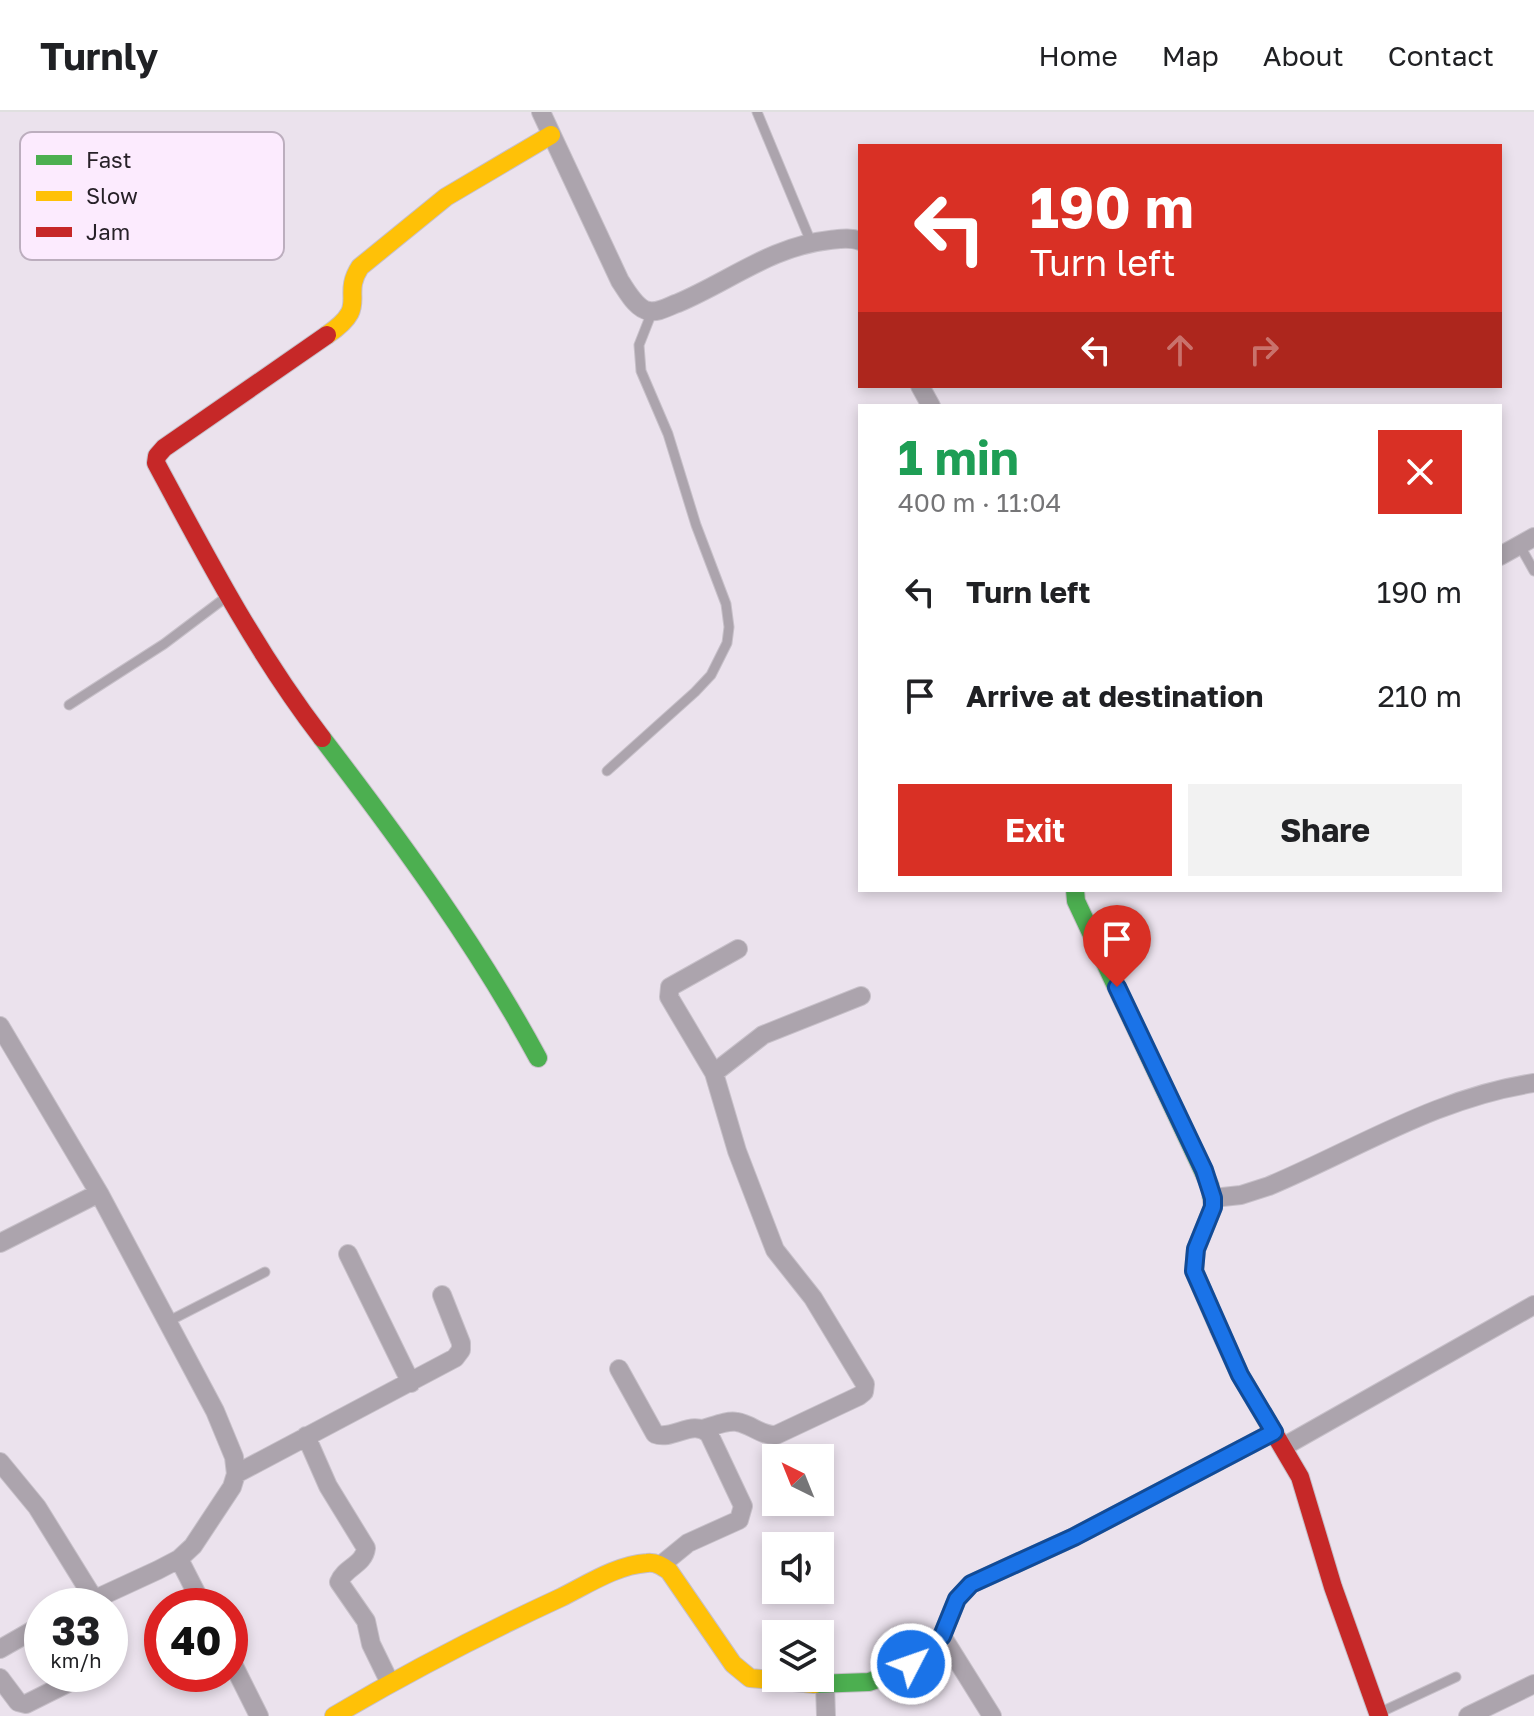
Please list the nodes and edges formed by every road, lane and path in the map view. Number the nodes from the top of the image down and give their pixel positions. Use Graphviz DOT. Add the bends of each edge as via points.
graph roads {
  1 [pos="541,112"];
  2 [pos="757,112"];
  3 [pos="551,135"];
  4 [pos="858,241"];
  5 [pos="811,242"];
  6 [pos="652,312"];
  7 [pos="1527,542"];
  8 [pos="1502,555"];
  9 [pos="1534,571"];
  10 [pos="228,596"];
  11 [pos="69,705"];
  12 [pos="607,771"];
  13 [pos="1075,892"];
  14 [pos="738,949"];
  15 [pos="861,996"];
  16 [pos="0,1026"];
  17 [pos="538,1058"];
  18 [pos="714,1073"];
  19 [pos="1534,1083"];
  20 [pos="99,1193"];
  21 [pos="1213,1198"];
  22 [pos="0,1243"];
  23 [pos="348,1254"];
  24 [pos="265,1272"];
  25 [pos="442,1295"];
  26 [pos="1534,1305"];
  27 [pos="167,1322"];
  28 [pos="619,1369"];
  29 [pos="411,1383"];
  30 [pos="703,1429"];
  31 [pos="306,1436"];
  32 [pos="1279,1440"];
  33 [pos="0,1462"];
  34 [pos="236,1474"];
  35 [pos="179,1559"];
  36 [pos="661,1565"];
  37 [pos="80,1588"];
  38 [pos="117,1588"];
  39 [pos="194,1588"];
  40 [pos="24,1635"];
  41 [pos="942,1636"];
  42 [pos="0,1649"];
  43 [pos="1456,1677"];
  44 [pos="0,1678"];
  45 [pos="762,1681"];
  46 [pos="390,1683"];
  47 [pos="834,1684"];
  48 [pos="1534,1684"];
  49 [pos="50,1692"];
  50 [pos="247,1692"];
  51 [pos="825,1692"];
  52 [pos="1378,1715"];
  53 [pos="259,1716"];
  54 [pos="334,1716"];
  55 [pos="826,1716"];
  56 [pos="992,1716"];
  57 [pos="1468,1716"];
  1 -- 3 [label="street"];
  2 -- 5 [label="lane"];
  3 -- 6 [label="street" via="620,281 635,303"];
  3 -- 10 [label="street" via="446,197 383,248 354,273 354,306 346,322 157,456 159,472"];
  4 -- 5 [label="street"];
  5 -- 6 [label="street" via="765,257 690,298"];
  6 -- 12 [label="lane" via="639,345 641,371 668,434 726,604 729,627 711,675"];
  7 -- 8 [label="street"];
  7 -- 9 [label="lane"];
  10 -- 11 [label="lane"];
  10 -- 17 [label="street" via="284,689 464,936"];
  13 -- 21 [label="street"];
  14 -- 18 [label="street" via="668,992"];
  15 -- 18 [label="street" via="763,1035"];
  16 -- 20 [label="street"];
  18 -- 30 [label="street" via="775,1250 813,1298 865,1384 859,1396 776,1435 732,1421"];
  19 -- 21 [label="street" via="1454,1102 1269,1186"];
  20 -- 22 [label="street"];
  20 -- 27 [label="street"];
  21 -- 32 [label="street" via="1194,1271 1240,1375"];
  23 -- 29 [label="street"];
  24 -- 27 [label="lane"];
  25 -- 29 [label="street" via="461,1350 448,1364"];
  26 -- 32 [label="street"];
  27 -- 34 [label="street" via="215,1411"];
  28 -- 30 [label="street" via="655,1434"];
  29 -- 31 [label="street"];
  30 -- 36 [label="street" via="743,1514 734,1524 688,1543"];
  31 -- 34 [label="street"];
  31 -- 46 [label="street" via="321,1473 366,1548 362,1560 339,1582 366,1621"];
  32 -- 41 [label="street" via="971,1584 957,1599"];
  32 -- 52 [label="street" via="1308,1498"];
  33 -- 37 [label="street" via="37,1507"];
  34 -- 35 [label="street" via="215,1516"];
  35 -- 38 [label="street"];
  35 -- 39 [label="street"];
  36 -- 45 [label="street" via="741,1673"];
  36 -- 46 [label="street" via="635,1565 593,1582"];
  40 -- 42 [label="street"];
  41 -- 47 [label="street" via="929,1651 892,1674"];
  41 -- 56 [label="street"];
  43 -- 52 [label="lane"];
  44 -- 49 [label="street" via="18,1702 26,1704"];
  46 -- 54 [label="street"];
  48 -- 57 [label="street"];
  50 -- 53 [label="street"];
  51 -- 55 [label="street"];
}
